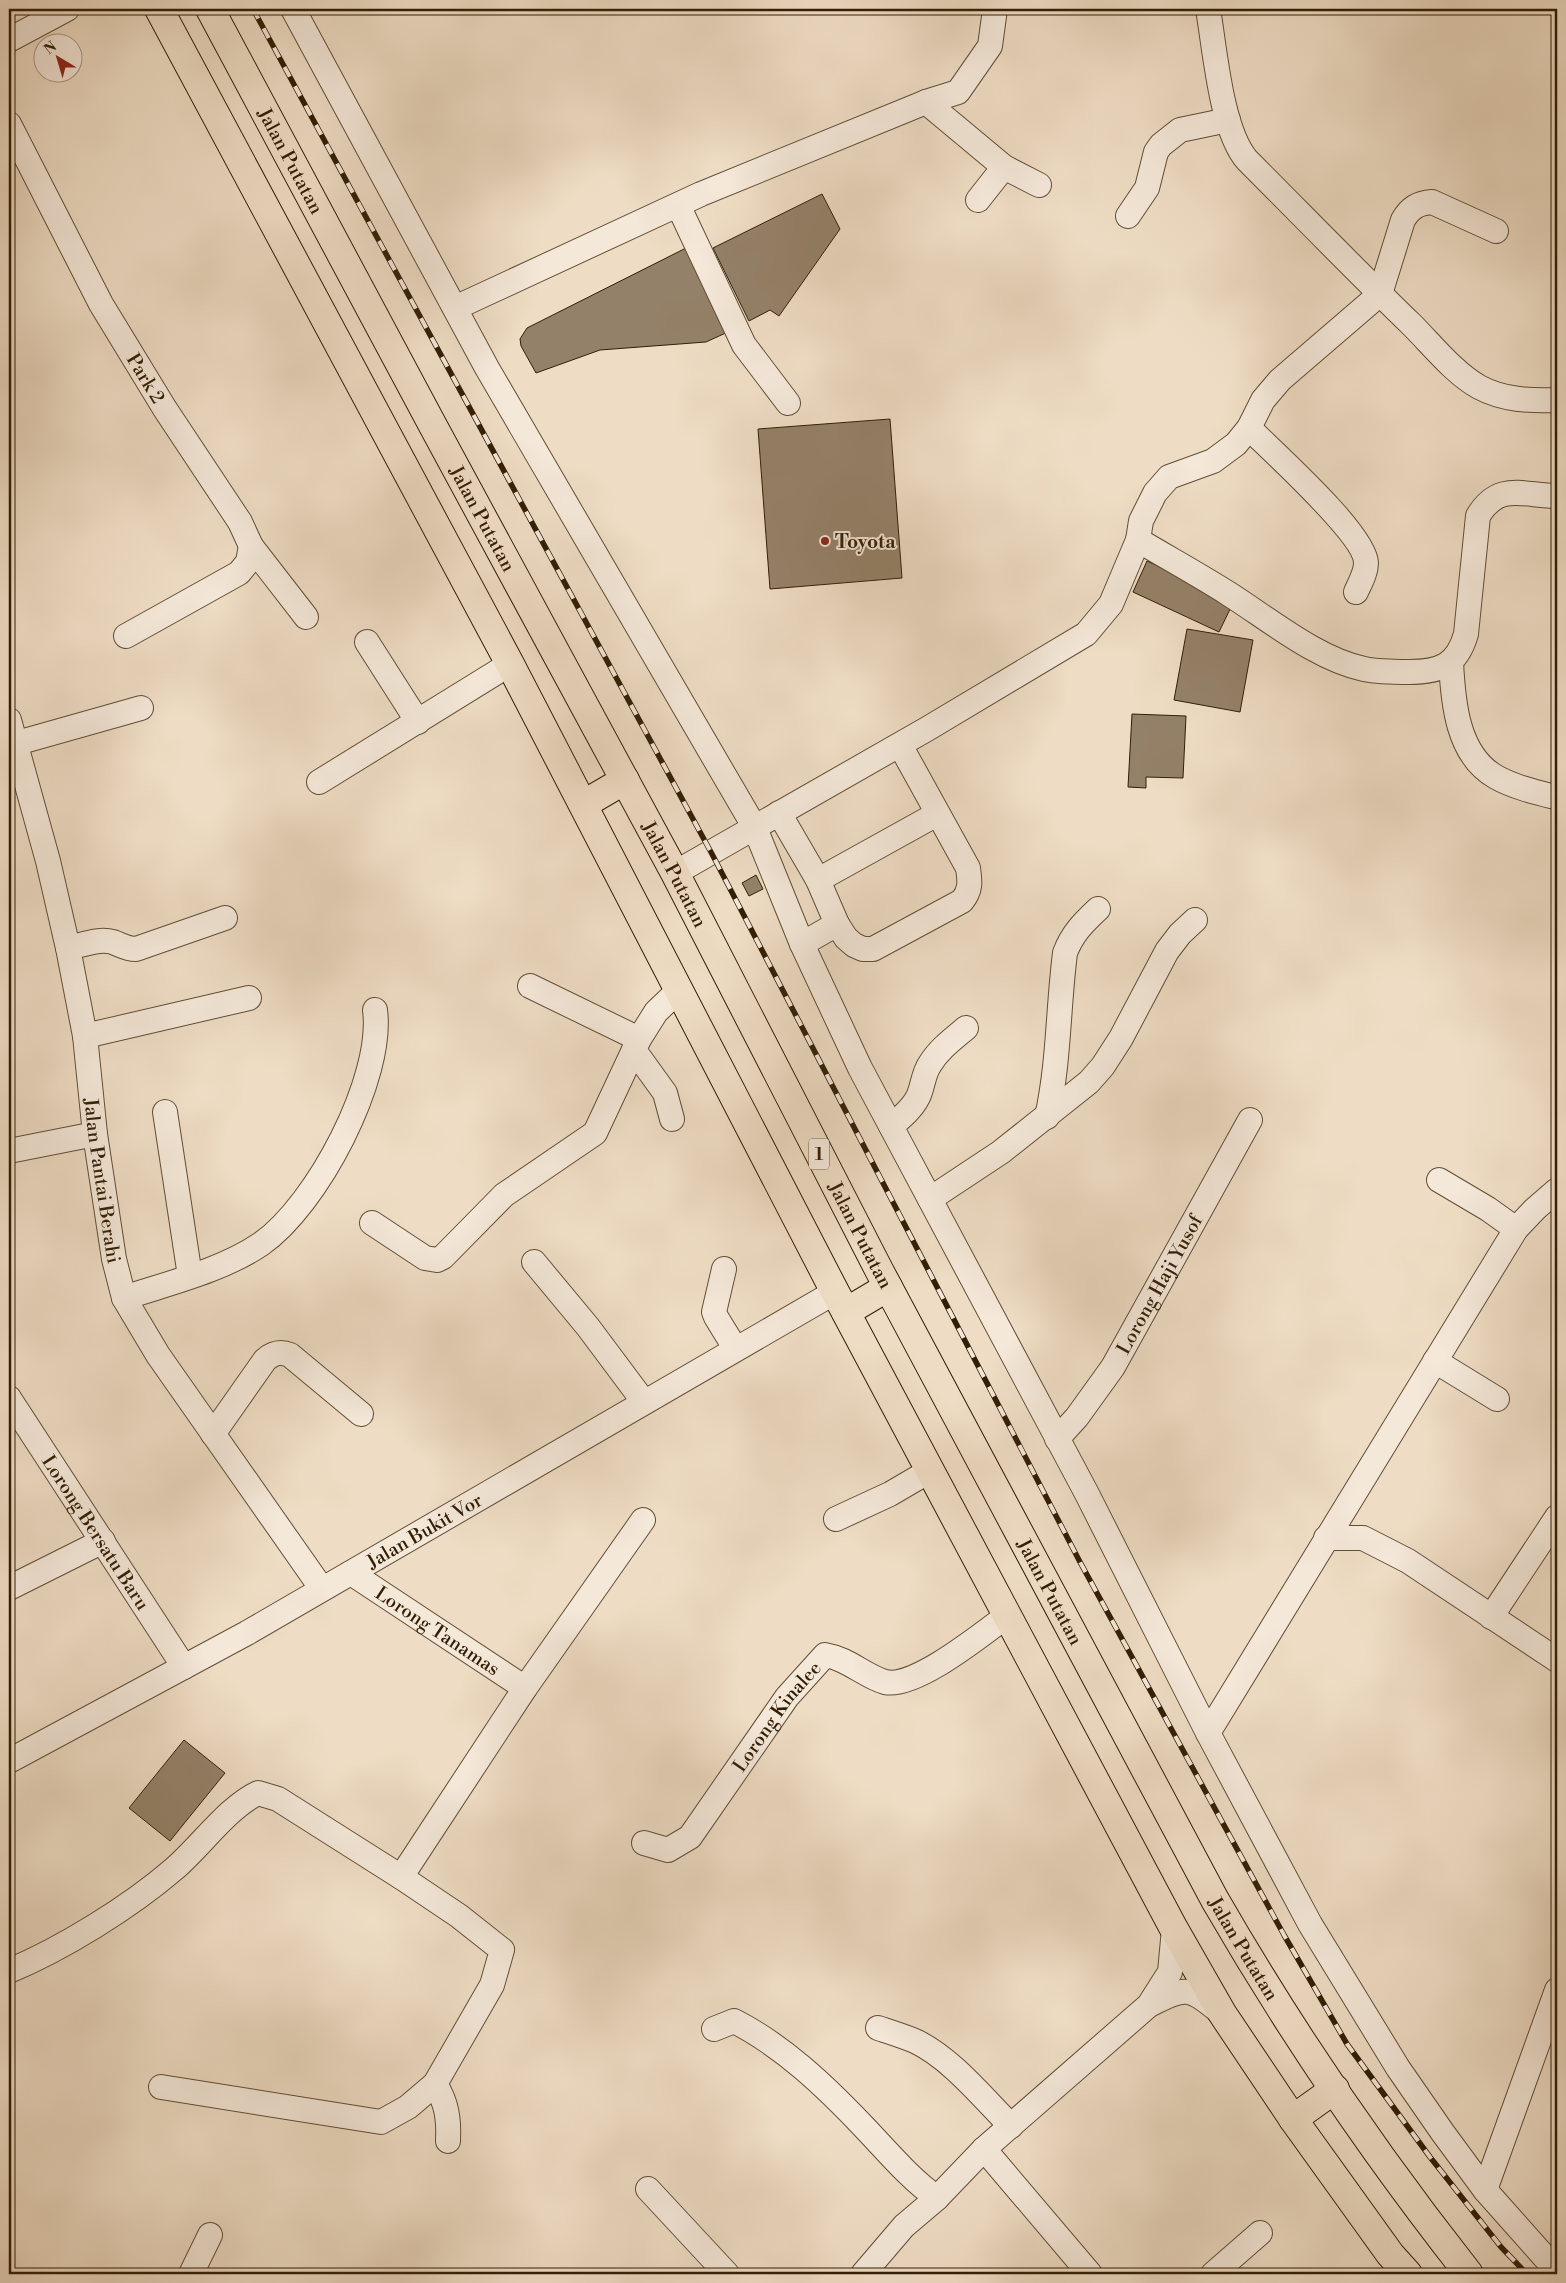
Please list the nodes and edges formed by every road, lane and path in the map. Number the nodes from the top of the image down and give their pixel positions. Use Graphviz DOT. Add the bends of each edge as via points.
graph roads {
  1 [pos="67,9"];
  2 [pos="159,9"];
  3 [pos="210,9"];
  4 [pos="293,9"];
  5 [pos="995,9"];
  6 [pos="1208,9"];
  7 [pos="9,40"];
  8 [pos="926,102"];
  9 [pos="1228,120"];
  10 [pos="9,124"];
  11 [pos="1004,167"];
  12 [pos="1039,185"];
  13 [pos="978,200"];
  14 [pos="678,205"];
  15 [pos="1128,216"];
  16 [pos="1496,231"];
  17 [pos="1380,294"];
  18 [pos="455,308"];
  19 [pos="1557,400"];
  20 [pos="788,403"];
  21 [pos="1249,428"];
  22 [pos="1557,496"];
  23 [pos="1138,540"];
  24 [pos="251,546"];
  25 [pos="1356,592"];
  26 [pos="306,617"];
  27 [pos="126,636"];
  28 [pos="367,642"];
  29 [pos="1451,662"];
  30 [pos="510,664"];
  31 [pos="141,708"];
  32 [pos="9,720"];
  33 [pos="418,722"];
  34 [pos="17,743"];
  35 [pos="900,745"];
  36 [pos="625,780"];
  37 [pos="319,782"];
  38 [pos="1555,797"];
  39 [pos="584,804"];
  40 [pos="779,813"];
  41 [pos="937,814"];
  42 [pos="755,828"];
  43 [pos="676,873"];
  44 [pos="818,880"];
  45 [pos="1098,909"];
  46 [pos="225,918"];
  47 [pos="1195,920"];
  48 [pos="837,924"];
  49 [pos="802,944"];
  50 [pos="68,948"];
  51 [pos="530,986"];
  52 [pos="680,989"];
  53 [pos="249,998"];
  54 [pos="375,1010"];
  55 [pos="966,1028"];
  56 [pos="85,1036"];
  57 [pos="636,1045"];
  58 [pos="166,1112"];
  59 [pos="1047,1117"];
  60 [pos="672,1119"];
  61 [pos="1250,1120"];
  62 [pos="891,1126"];
  63 [pos="95,1134"];
  64 [pos="9,1151"];
  65 [pos="1439,1180"];
  66 [pos="1555,1194"];
  67 [pos="930,1199"];
  68 [pos="372,1223"];
  69 [pos="1516,1229"];
  70 [pos="534,1262"];
  71 [pos="724,1269"];
  72 [pos="190,1276"];
  73 [pos="888,1287"];
  74 [pos="124,1298"];
  75 [pos="841,1302"];
  76 [pos="735,1348"];
  77 [pos="1435,1361"];
  78 [pos="9,1398"];
  79 [pos="1497,1399"];
  80 [pos="644,1402"];
  81 [pos="361,1414"];
  82 [pos="213,1434"];
  83 [pos="1057,1440"];
  84 [pos="931,1470"];
  85 [pos="1557,1517"];
  86 [pos="836,1519"];
  87 [pos="643,1520"];
  88 [pos="1326,1538"];
  89 [pos="103,1541"];
  90 [pos="351,1573"];
  91 [pos="9,1588"];
  92 [pos="322,1588"];
  93 [pos="1008,1615"];
  94 [pos="1491,1617"];
  95 [pos="1557,1660"];
  96 [pos="184,1667"];
  97 [pos="525,1688"];
  98 [pos="1208,1733"];
  99 [pos="9,1761"];
  100 [pos="644,1843"];
  101 [pos="401,1877"];
  102 [pos="1174,1929"];
  103 [pos="9,1972"];
  104 [pos="1557,1990"];
  105 [pos="1149,2005"];
  106 [pos="1222,2012"];
  107 [pos="878,2028"];
  108 [pos="714,2029"];
  109 [pos="435,2084"];
  110 [pos="161,2087"];
  111 [pos="1335,2090"];
  112 [pos="1293,2119"];
  113 [pos="1011,2126"];
  114 [pos="448,2141"];
  115 [pos="984,2149"];
  116 [pos="648,2189"];
  117 [pos="1485,2190"];
  118 [pos="937,2198"];
  119 [pos="1260,2233"];
  120 [pos="210,2235"];
  121 [pos="1557,2271"];
  122 [pos="191,2274"];
  123 [pos="726,2274"];
  124 [pos="863,2274"];
  125 [pos="1090,2274"];
  126 [pos="1213,2274"];
  127 [pos="1408,2274"];
  128 [pos="1469,2274"];
  1 -- 7 [label="street"];
  2 -- 30 [label="highway"];
  3 -- 36 [label="highway, Jalan Putatan / 1"];
  4 -- 18 [label="street"];
  5 -- 8 [label="street" via="990,46 958,92"];
  6 -- 9 [label="street"];
  8 -- 11 [label="street"];
  8 -- 14 [label="street"];
  9 -- 15 [label="street" via="1180,130 1161,144 1147,188"];
  9 -- 17 [label="street" via="1239,150 1247,160"];
  10 -- 24 [label="street, Park 2" via="101,304 165,410 240,522"];
  11 -- 12 [label="street"];
  11 -- 13 [label="street"];
  14 -- 18 [label="street"];
  14 -- 20 [label="street" via="744,346"];
  16 -- 17 [label="street" via="1432,202 1415,206 1403,220"];
  17 -- 19 [label="street" via="1478,386 1494,394 1520,400"];
  17 -- 21 [label="street" via="1280,380 1263,400"];
  18 -- 42 [label="street"];
  21 -- 23 [label="street" via="1236,444 1213,461 1169,477 1147,507"];
  21 -- 25 [label="street" via="1314,493 1362,550 1366,562"];
  22 -- 29 [label="street" via="1507,492 1495,496 1485,505 1478,516 1466,634 1461,651"];
  23 -- 29 [label="street" via="1309,645 1349,664 1381,671 1422,672"];
  23 -- 35 [label="street" via="1111,604 1086,634"];
  24 -- 26 [label="street, Park 2"];
  24 -- 27 [label="street" via="248,562 239,573"];
  28 -- 33 [label="street"];
  29 -- 38 [label="street" via="1460,727 1473,755 1496,776 1527,790"];
  30 -- 33 [label="street"];
  30 -- 39 [label="highway"];
  31 -- 34 [label="street"];
  32 -- 34 [label="street, Jalan Pantai Berahi"];
  33 -- 37 [label="street"];
  34 -- 50 [label="street, Jalan Pantai Berahi"];
  35 -- 40 [label="street"];
  35 -- 41 [label="street"];
  36 -- 39 [label="highway"];
  36 -- 43 [label="highway, Jalan Putatan / 1"];
  39 -- 52 [label="highway"];
  40 -- 42 [label="street"];
  40 -- 44 [label="street"];
  41 -- 44 [label="street"];
  41 -- 48 [label="street" via="968,868 968,893 962,901 873,949 854,945"];
  42 -- 43 [label="street"];
  42 -- 49 [label="street"];
  43 -- 73 [label="highway, Jalan Putatan / 1"];
  44 -- 48 [label="street"];
  45 -- 59 [label="street" via="1069,940 1065,953 1059,1034"];
  46 -- 50 [label="street" via="136,949 96,941"];
  47 -- 59 [label="street" via="1167,951 1103,1066"];
  48 -- 49 [label="street"];
  49 -- 62 [label="street"];
  50 -- 56 [label="street, Jalan Pantai Berahi"];
  51 -- 57 [label="street"];
  52 -- 57 [label="street" via="656,1012"];
  52 -- 75 [label="highway"];
  53 -- 56 [label="street"];
  54 -- 72 [label="street" via="375,1039 368,1075 336,1149 306,1197 279,1230 260,1244"];
  55 -- 62 [label="street" via="930,1063 918,1097"];
  56 -- 63 [label="street, Jalan Pantai Berahi"];
  57 -- 60 [label="street" via="665,1093"];
  57 -- 68 [label="street" via="595,1133 504,1195 443,1257 437,1260 425,1258"];
  58 -- 72 [label="street"];
  59 -- 67 [label="street"];
  61 -- 83 [label="street, Lorong Haji Yusof" via="1113,1368"];
  62 -- 67 [label="street"];
  63 -- 64 [label="street"];
  63 -- 74 [label="street, Jalan Pantai Berahi" via="114,1259"];
  65 -- 69 [label="street"];
  66 -- 69 [label="street"];
  67 -- 83 [label="street"];
  69 -- 77 [label="street"];
  70 -- 80 [label="street"];
  71 -- 76 [label="street" via="714,1312"];
  72 -- 74 [label="street"];
  73 -- 75 [label="highway"];
  73 -- 111 [label="highway, Jalan Putatan / 1" via="1215,1900"];
  74 -- 82 [label="street, Jalan Pantai Berahi" via="145,1335"];
  75 -- 76 [label="street, Jalan Bukit Vor"];
  75 -- 84 [label="highway"];
  76 -- 80 [label="street, Jalan Bukit Vor"];
  77 -- 79 [label="street"];
  77 -- 88 [label="street"];
  78 -- 89 [label="street, Lorong Bersatu Baru"];
  80 -- 90 [label="street, Jalan Bukit Vor"];
  81 -- 82 [label="street" via="290,1355 276,1353 265,1360"];
  82 -- 92 [label="street, Jalan Pantai Berahi"];
  83 -- 98 [label="street"];
  84 -- 86 [label="street" via="890,1494"];
  84 -- 93 [label="highway"];
  85 -- 94 [label="street"];
  87 -- 97 [label="street"];
  88 -- 94 [label="street" via="1364,1538 1408,1561"];
  88 -- 98 [label="street"];
  89 -- 91 [label="street"];
  89 -- 96 [label="street, Lorong Bersatu Baru"];
  90 -- 92 [label="street, Jalan Bukit Vor"];
  90 -- 97 [label="street, Lorong Tanamas"];
  92 -- 96 [label="street, Jalan Bukit Vor"];
  93 -- 100 [label="street, Lorong Kinalee" via="943,1662 898,1683 883,1681 839,1658 825,1655 787,1698 690,1837 668,1850"];
  93 -- 102 [label="highway"];
  94 -- 95 [label="street"];
  96 -- 99 [label="street, Jalan Bukit Vor"];
  97 -- 101 [label="street"];
  98 -- 117 [label="street" via="1310,1924 1398,2068"];
  101 -- 103 [label="street" via="278,1799 258,1793 234,1810 154,1885 80,1934"];
  101 -- 109 [label="street" via="502,1950 492,1985"];
  102 -- 105 [label="street" via="1170,1972"];
  102 -- 106 [label="highway"];
  104 -- 117 [label="street"];
  105 -- 106 [label="street" via="1177,1991 1190,1991"];
  105 -- 113 [label="street"];
  106 -- 112 [label="highway"];
  107 -- 113 [label="street" via="915,2041 930,2051 960,2075"];
  108 -- 118 [label="street" via="734,2021 789,2056 919,2185"];
  109 -- 110 [label="street" via="408,2107 381,2122"];
  109 -- 114 [label="street" via="445,2099"];
  111 -- 112 [label="highway"];
  111 -- 128 [label="highway, Jalan Putatan / 1"];
  112 -- 127 [label="highway" via="1390,2254"];
  113 -- 115 [label="street"];
  115 -- 118 [label="street"];
  115 -- 125 [label="street"];
  116 -- 123 [label="street"];
  117 -- 121 [label="street"];
  118 -- 124 [label="street" via="904,2226"];
  119 -- 126 [label="street"];
  120 -- 122 [label="street"];
}
